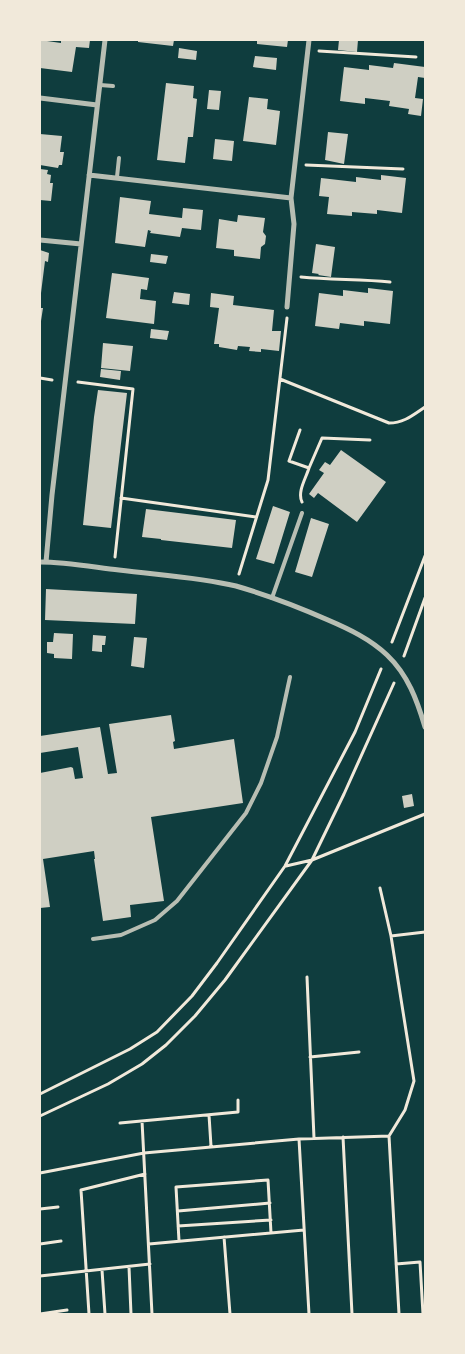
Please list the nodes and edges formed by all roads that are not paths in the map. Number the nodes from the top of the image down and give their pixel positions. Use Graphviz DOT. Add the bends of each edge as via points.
graph roads {
  1 [pos="105,40"];
  2 [pos="309,40"];
  3 [pos="100,85"];
  4 [pos="113,86"];
  5 [pos="40,98"];
  6 [pos="97,105"];
  7 [pos="119,158"];
  8 [pos="90,175"];
  9 [pos="116,177"];
  10 [pos="291,198"];
  11 [pos="40,240"];
  12 [pos="81,244"];
  13 [pos="287,307"];
  14 [pos="302,513"];
  15 [pos="40,562"];
  16 [pos="46,562"];
  17 [pos="272,598"];
  18 [pos="290,677"];
  19 [pos="425,727"];
  20 [pos="93,939"];
  1 -- 3 [label="street"];
  2 -- 10 [label="street"];
  3 -- 4 [label="lane"];
  3 -- 6 [label="street"];
  5 -- 6 [label="street"];
  6 -- 8 [label="street"];
  7 -- 9 [label="lane"];
  8 -- 9 [label="street"];
  8 -- 12 [label="street"];
  9 -- 10 [label="street"];
  10 -- 13 [label="street" via="294,224"];
  11 -- 12 [label="street"];
  12 -- 16 [label="street"];
  14 -- 17 [label="lane"];
  15 -- 16 [label="street"];
  16 -- 17 [label="street" via="200,580 236,586"];
  17 -- 19 [label="street" via="355,632 377,646 399,668 410,686"];
  18 -- 20 [label="lane" via="277,737 262,783 246,813 177,901 156,920 121,935"];
}
